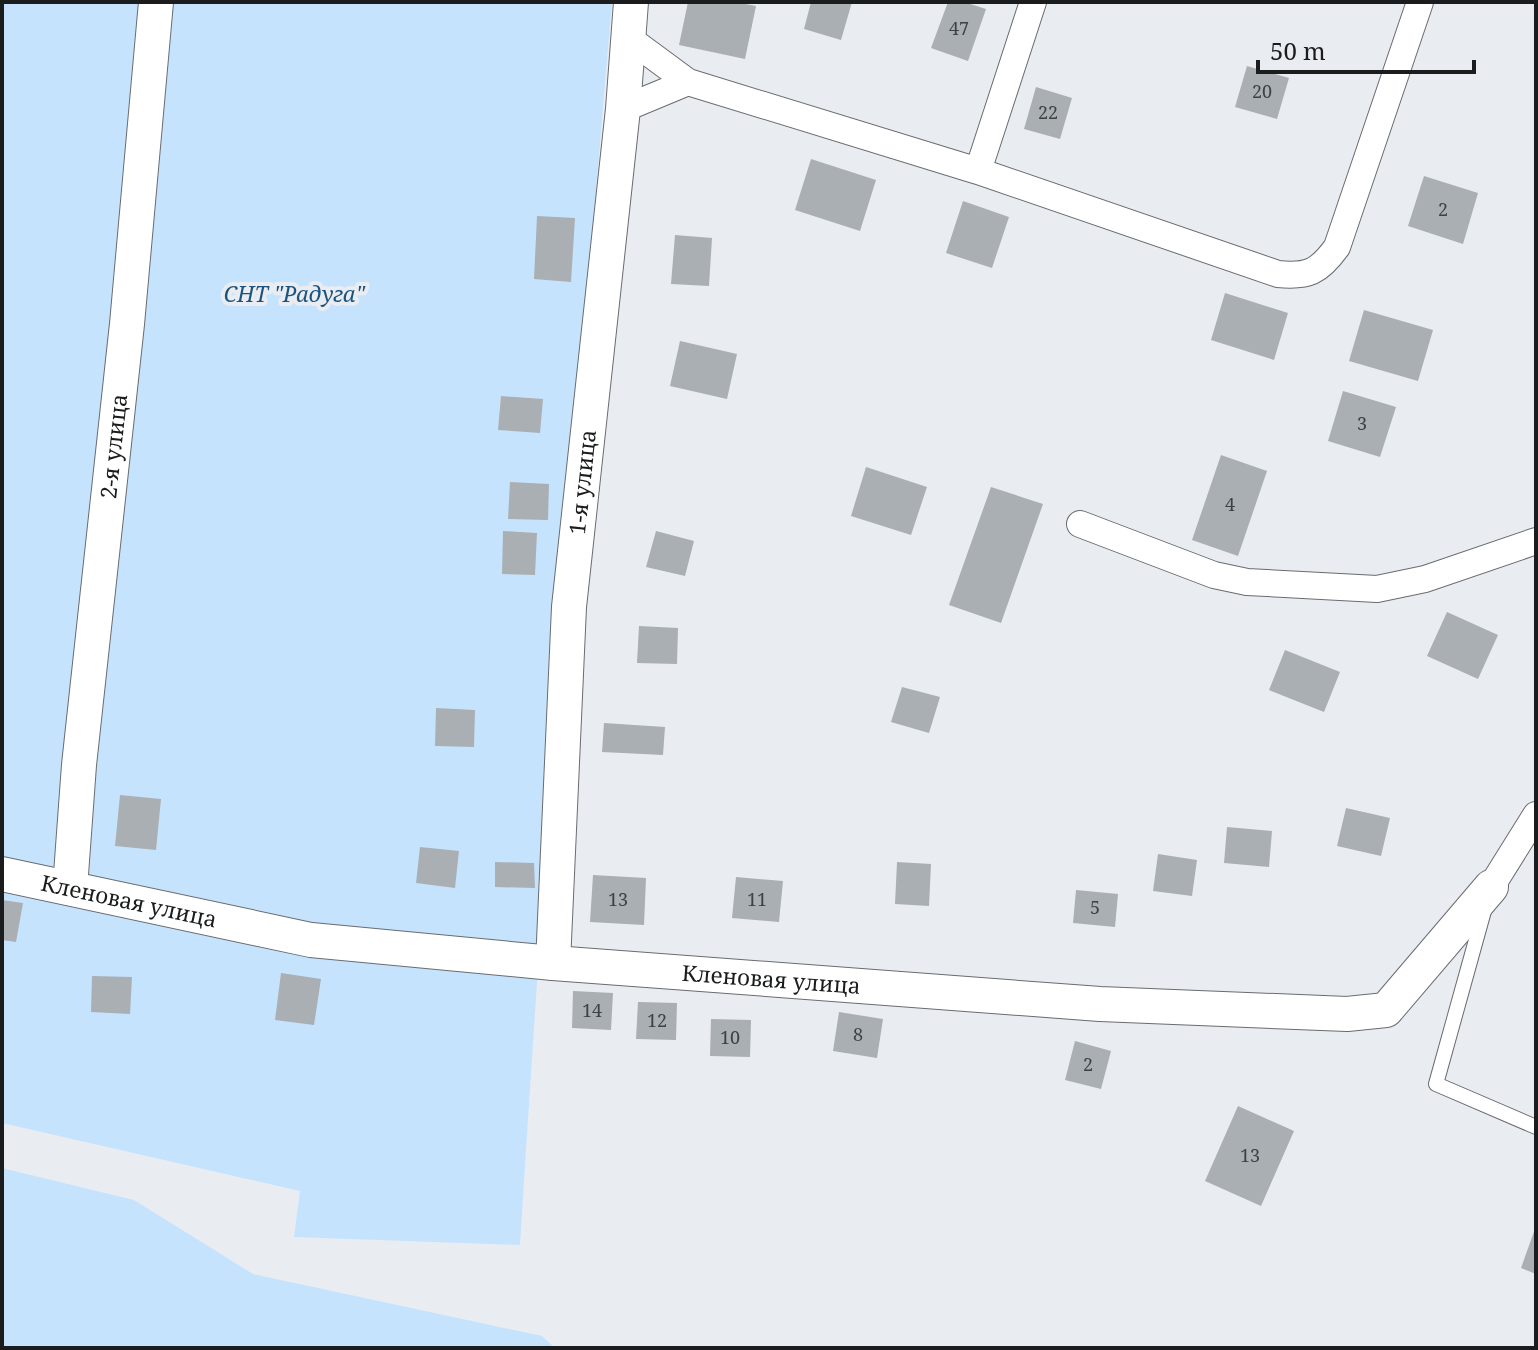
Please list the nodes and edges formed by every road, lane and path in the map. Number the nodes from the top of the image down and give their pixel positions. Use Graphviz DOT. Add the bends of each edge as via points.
graph roads {
  1 [pos="156,2"];
  2 [pos="631,2"];
  3 [pos="1033,2"];
  4 [pos="1420,2"];
  5 [pos="627,37"];
  6 [pos="688,82"];
  7 [pos="623,109"];
  8 [pos="978,171"];
  9 [pos="1080,524"];
  10 [pos="1536,541"];
  11 [pos="1536,815"];
  12 [pos="2,874"];
  13 [pos="1491,887"];
  14 [pos="70,888"];
  15 [pos="553,963"];
  16 [pos="1536,1127"];
  1 -- 14 [label="street, 2-я улица"];
  2 -- 5 [label="street, 1-я улица"];
  3 -- 8 [label="street"];
  4 -- 8 [label="street" via="1337,247 1325,264 1302,277 1278,274"];
  5 -- 6 [label="street"];
  5 -- 7 [label="street, 1-я улица"];
  6 -- 7 [label="street"];
  6 -- 8 [label="street"];
  7 -- 15 [label="street, 1-я улица" via="569,607"];
  9 -- 10 [label="street" via="1214,575 1247,582 1377,589 1425,579"];
  11 -- 13 [label="street"];
  12 -- 14 [label="street, Кленовая улица"];
  13 -- 15 [label="street, Кленовая улица" via="1386,1010 1347,1014 1100,1004"];
  13 -- 16 [label="lane" via="1436,1084"];
  14 -- 15 [label="street, Кленовая улица" via="311,940"];
}
